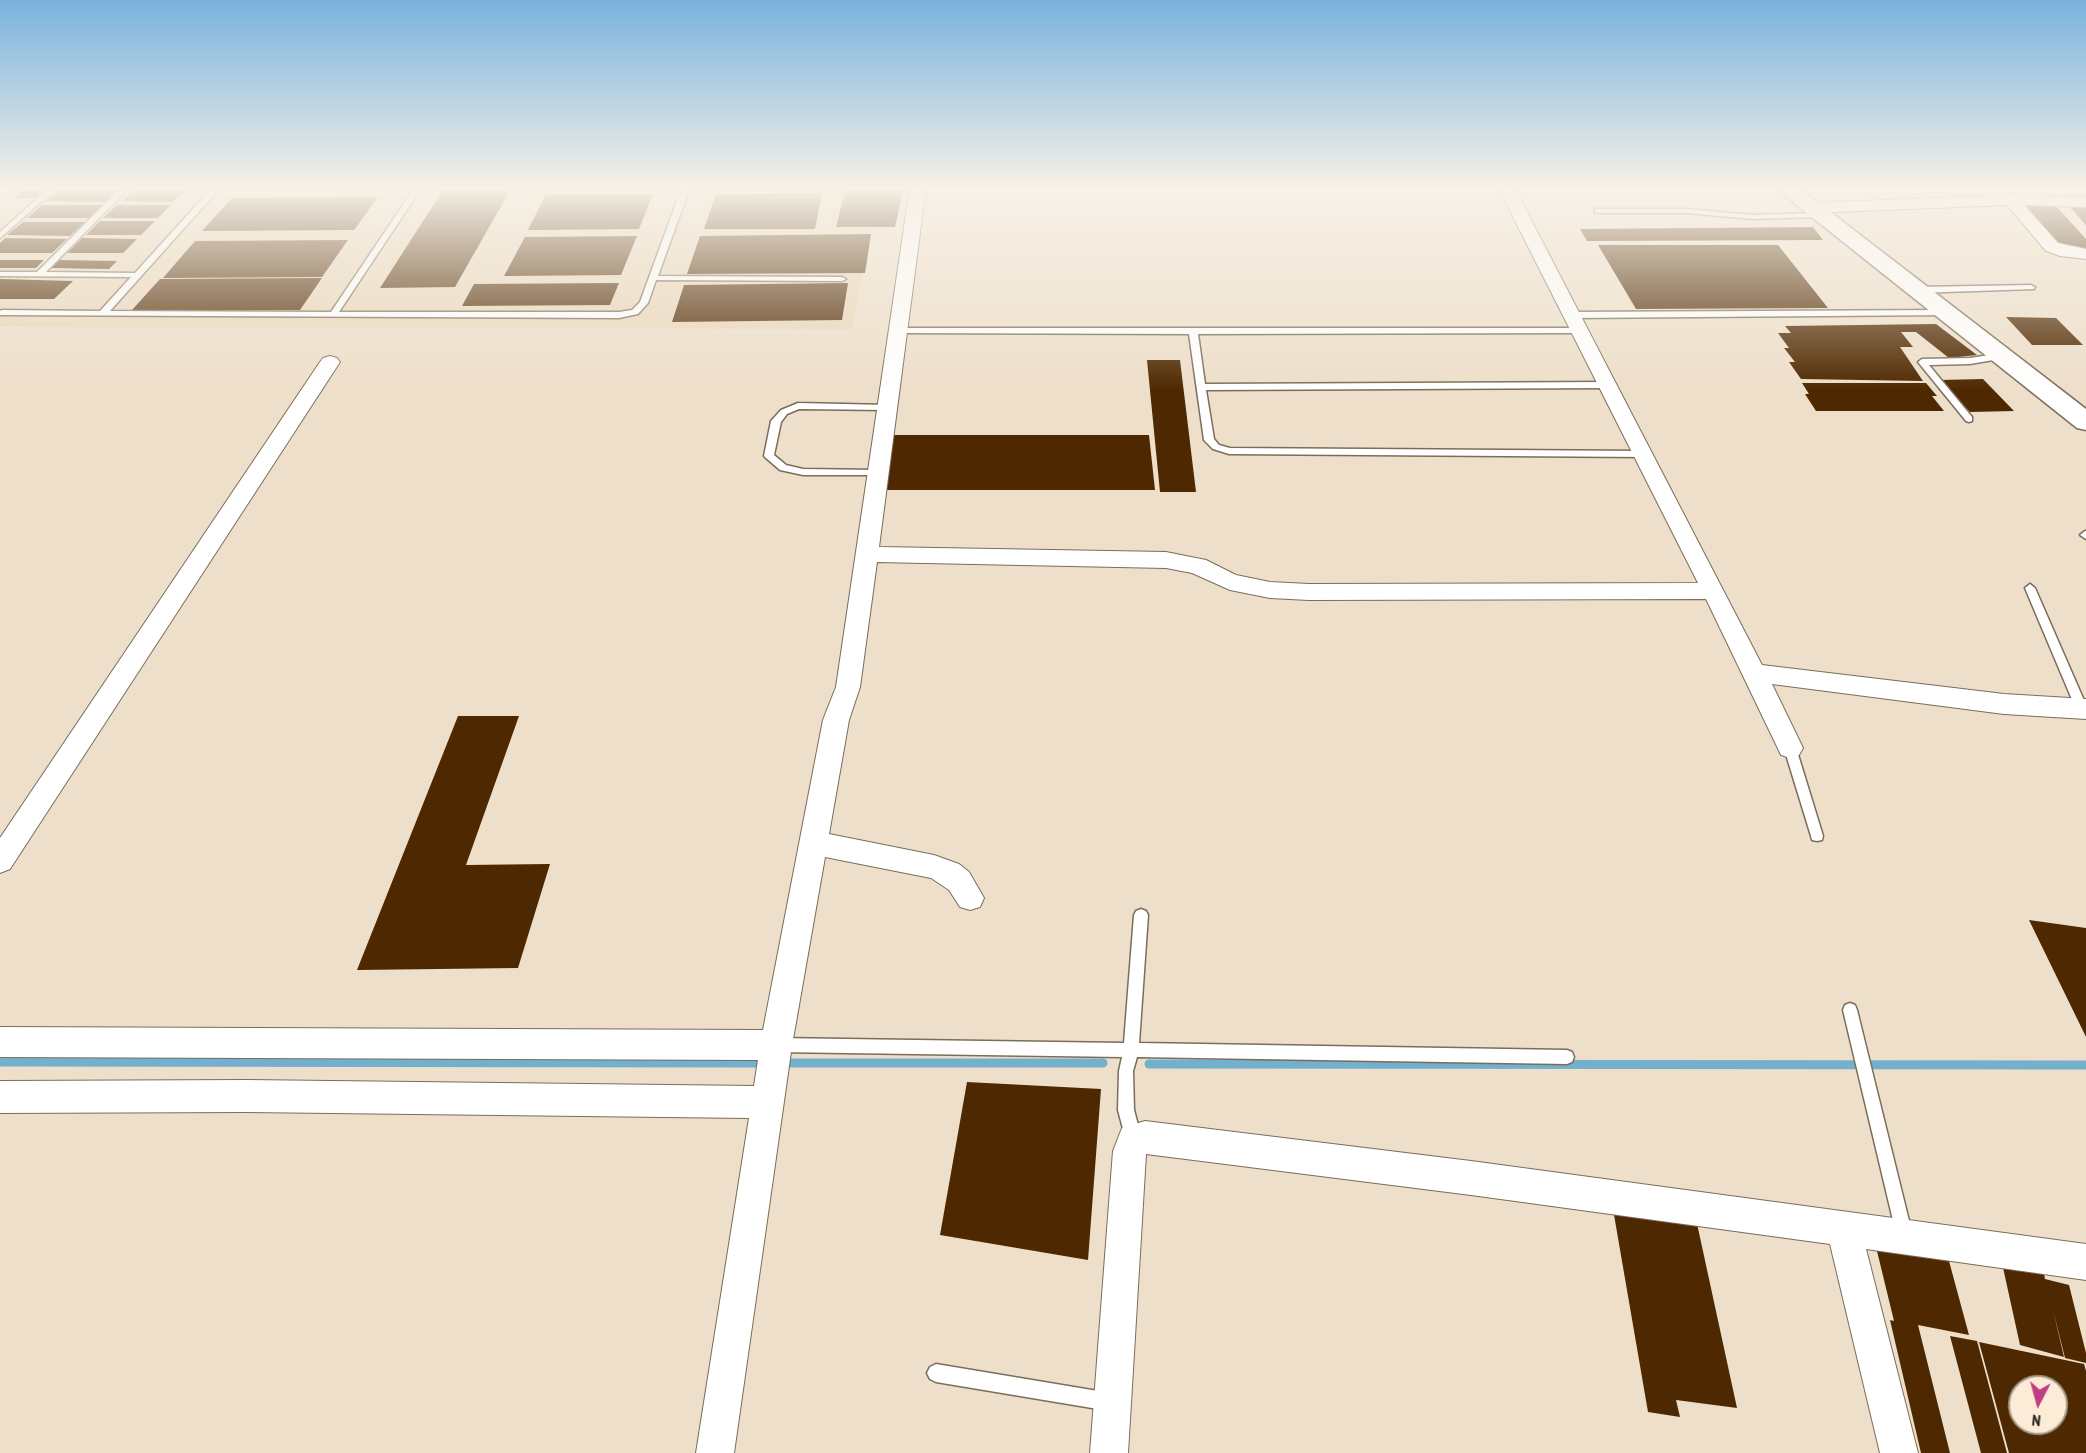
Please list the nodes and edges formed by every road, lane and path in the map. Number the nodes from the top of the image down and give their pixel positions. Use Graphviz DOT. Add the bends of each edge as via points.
graph roads {
  1 [pos="59,255"];
  2 [pos="155,255"];
  3 [pos="374,255"];
  4 [pos="662,255"];
  5 [pos="909,255"];
  6 [pos="1541,255"];
  7 [pos="1870,255"];
  8 [pos="0,274"];
  9 [pos="39,274"];
  10 [pos="136,275"];
  11 [pos="653,278"];
  12 [pos="842,279"];
  13 [pos="2031,286"];
  14 [pos="1915,290"];
  15 [pos="2,313"];
  16 [pos="103,313"];
  17 [pos="334,313"];
  18 [pos="1945,313"];
  19 [pos="1576,323"];
  20 [pos="898,331"];
  21 [pos="1193,331"];
  22 [pos="2002,356"];
  23 [pos="330,362"];
  24 [pos="1608,385"];
  25 [pos="1201,387"];
  26 [pos="886,407"];
  27 [pos="1969,420"];
  28 [pos="2086,422"];
  29 [pos="1644,454"];
  30 [pos="878,473"];
  31 [pos="866,554"];
  32 [pos="2030,588"];
  33 [pos="1714,591"];
  34 [pos="1754,673"];
  35 [pos="2084,709"];
  36 [pos="1790,748"];
  37 [pos="1817,836"];
  38 [pos="813,843"];
  39 [pos="0,861"];
  40 [pos="970,898"];
  41 [pos="1141,915"];
  42 [pos="1850,1010"];
  43 [pos="0,1042"];
  44 [pos="775,1050"];
  45 [pos="1131,1051"];
  46 [pos="1567,1057"];
  47 [pos="0,1097"];
  48 [pos="769,1097"];
  49 [pos="1134,1140"];
  50 [pos="1845,1229"];
  51 [pos="1905,1237"];
  52 [pos="2086,1262"];
  53 [pos="936,1373"];
  54 [pos="1111,1402"];
  55 [pos="715,1453"];
  56 [pos="1109,1453"];
  57 [pos="1899,1453"];
  1 -- 9 [label="lane"];
  2 -- 10 [label="lane"];
  3 -- 17 [label="lane"];
  4 -- 11 [label="lane"];
  5 -- 20 [label="street"];
  6 -- 19 [label="street"];
  7 -- 14 [label="street"];
  8 -- 9 [label="lane"];
  9 -- 10 [label="lane"];
  10 -- 16 [label="lane"];
  11 -- 12 [label="lane"];
  11 -- 17 [label="lane" via="644,303 635,312 619,315"];
  13 -- 14 [label="lane"];
  14 -- 18 [label="street"];
  15 -- 16 [label="lane"];
  16 -- 17 [label="lane"];
  18 -- 19 [label="lane"];
  18 -- 22 [label="street"];
  19 -- 21 [label="lane"];
  19 -- 24 [label="street"];
  20 -- 21 [label="lane"];
  20 -- 26 [label="street"];
  21 -- 25 [label="lane"];
  22 -- 27 [label="lane" via="1922,362"];
  22 -- 28 [label="street"];
  23 -- 39 [label="street"];
  24 -- 25 [label="lane"];
  24 -- 29 [label="street"];
  25 -- 29 [label="lane" via="1209,440 1228,451"];
  26 -- 30 [label="street"];
  26 -- 30 [label="lane" via="798,406 776,421 769,456 783,468 803,472"];
  29 -- 33 [label="street"];
  30 -- 31 [label="street"];
  31 -- 33 [label="street" via="1167,560 1198,566 1230,582 1309,592"];
  31 -- 38 [label="street" via="848,687 836,720"];
  32 -- 35 [label="lane"];
  33 -- 34 [label="street"];
  34 -- 35 [label="street" via="2004,704"];
  34 -- 36 [label="street"];
  36 -- 37 [label="lane"];
  38 -- 40 [label="street" via="934,867 950,873"];
  38 -- 44 [label="street"];
  41 -- 45 [label="lane"];
  42 -- 51 [label="lane"];
  43 -- 44 [label="street"];
  44 -- 45 [label="lane"];
  44 -- 48 [label="street"];
  45 -- 46 [label="lane"];
  45 -- 49 [label="lane" via="1126,1071 1126,1110"];
  47 -- 48 [label="street"];
  48 -- 55 [label="street"];
  49 -- 50 [label="street" via="1145,1137"];
  49 -- 54 [label="street" via="1130,1150"];
  50 -- 51 [label="street"];
  50 -- 57 [label="street"];
  51 -- 52 [label="street"];
  53 -- 54 [label="lane"];
  54 -- 56 [label="street"];
}
